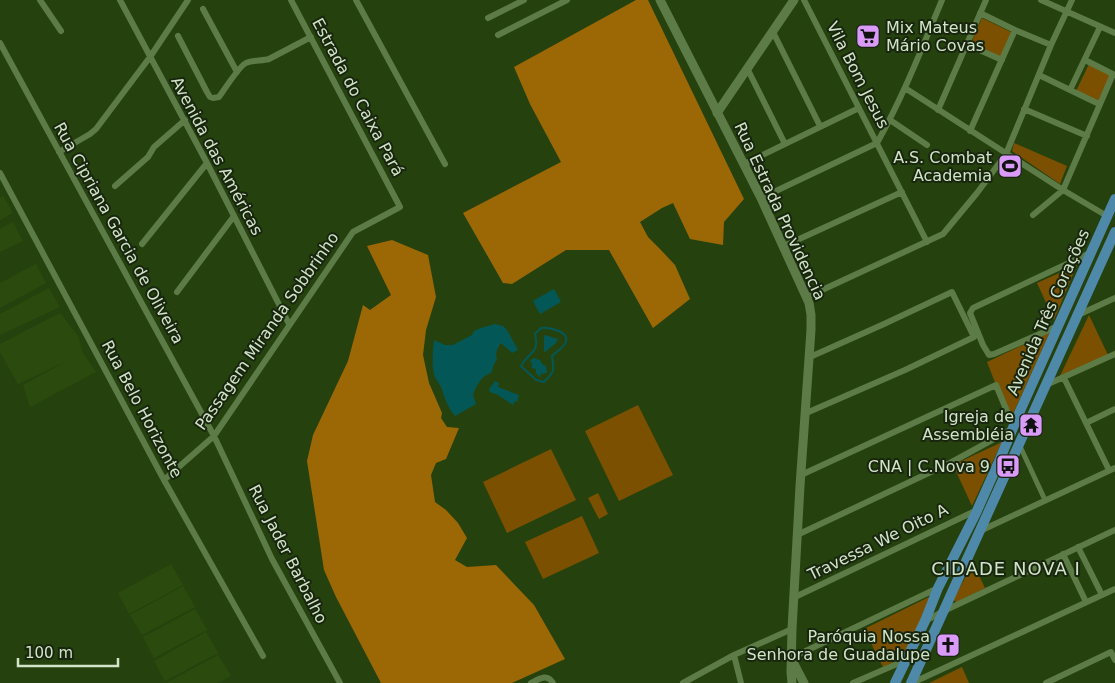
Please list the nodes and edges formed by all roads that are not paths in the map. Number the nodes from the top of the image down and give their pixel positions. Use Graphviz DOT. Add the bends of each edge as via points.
graph roads {
  1 [pos="40,0"];
  2 [pos="120,0"];
  3 [pos="188,0"];
  4 [pos="291,0"];
  5 [pos="356,0"];
  6 [pos="524,0"];
  7 [pos="567,0"];
  8 [pos="660,0"];
  9 [pos="794,0"];
  10 [pos="804,0"];
  11 [pos="942,0"];
  12 [pos="986,0"];
  13 [pos="1041,0"];
  14 [pos="1062,0"];
  15 [pos="1072,0"];
  16 [pos="1059,8"];
  17 [pos="203,9"];
  18 [pos="1067,12"];
  19 [pos="980,13"];
  20 [pos="488,18"];
  21 [pos="1100,27"];
  22 [pos="1015,30"];
  23 [pos="61,31"];
  24 [pos="773,32"];
  25 [pos="1115,33"];
  26 [pos="498,35"];
  27 [pos="178,36"];
  28 [pos="310,37"];
  29 [pos="0,43"];
  30 [pos="966,44"];
  31 [pos="1051,45"];
  32 [pos="150,57"];
  33 [pos="1002,60"];
  34 [pos="1085,60"];
  35 [pos="748,70"];
  36 [pos="237,72"];
  37 [pos="1114,74"];
  38 [pos="1039,75"];
  39 [pos="905,88"];
  40 [pos="1070,90"];
  41 [pos="1099,104"];
  42 [pos="859,108"];
  43 [pos="1024,109"];
  44 [pos="938,110"];
  45 [pos="717,113"];
  46 [pos="185,120"];
  47 [pos="890,120"];
  48 [pos="820,126"];
  49 [pos="970,131"];
  50 [pos="1087,136"];
  51 [pos="784,144"];
  52 [pos="877,144"];
  53 [pos="928,145"];
  54 [pos="59,152"];
  55 [pos="1006,154"];
  56 [pos="207,163"];
  57 [pos="445,164"];
  58 [pos="744,164"];
  59 [pos="0,173"];
  60 [pos="116,186"];
  61 [pos="1063,190"];
  62 [pos="902,192"];
  63 [pos="761,198"];
  64 [pos="1115,199"];
  65 [pos="400,207"];
  66 [pos="1033,215"];
  67 [pos="234,216"];
  68 [pos="1107,216"];
  69 [pos="1115,232"];
  70 [pos="927,242"];
  71 [pos="1112,242"];
  72 [pos="142,244"];
  73 [pos="784,246"];
  74 [pos="1091,253"];
  75 [pos="177,292"];
  76 [pos="807,297"];
  77 [pos="1115,298"];
  78 [pos="1078,315"];
  79 [pos="289,324"];
  80 [pos="1058,326"];
  81 [pos="975,334"];
  82 [pos="1115,354"];
  83 [pos="810,357"];
  84 [pos="1064,378"];
  85 [pos="1046,385"];
  86 [pos="1115,409"];
  87 [pos="804,414"];
  88 [pos="1086,423"];
  89 [pos="1014,428"];
  90 [pos="214,436"];
  91 [pos="1021,441"];
  92 [pos="1112,469"];
  93 [pos="801,475"];
  94 [pos="164,480"];
  95 [pos="1045,500"];
  96 [pos="976,513"];
  97 [pos="1115,530"];
  98 [pos="980,532"];
  99 [pos="797,535"];
  100 [pos="1078,547"];
  101 [pos="1063,554"];
  102 [pos="938,588"];
  103 [pos="1115,588"];
  104 [pos="1102,594"];
  105 [pos="793,598"];
  106 [pos="1086,602"];
  107 [pos="944,611"];
  108 [pos="924,621"];
  109 [pos="792,629"];
  110 [pos="734,655"];
  111 [pos="263,656"];
  112 [pos="791,658"];
  113 [pos="906,660"];
  114 [pos="1115,660"];
  115 [pos="552,682"];
  116 [pos="687,682"];
  117 [pos="340,683"];
  118 [pos="530,683"];
  119 [pos="741,683"];
  120 [pos="792,683"];
  121 [pos="804,683"];
  122 [pos="853,683"];
  123 [pos="895,683"];
  124 [pos="912,683"];
  125 [pos="1046,683"];
  1 -- 23 [label="street"];
  2 -- 32 [label="street, Avenida das Américas"];
  3 -- 32 [label="street"];
  4 -- 28 [label="street, Estrada do Caixa Pará"];
  5 -- 57 [label="street"];
  6 -- 20 [label="street"];
  7 -- 26 [label="street"];
  8 -- 45 [label="main road, Rua Estrada Providencia"];
  9 -- 24 [label="main road"];
  10 -- 42 [label="street, Vila Bom Jesus"];
  11 -- 39 [label="street"];
  12 -- 19 [label="street"];
  13 -- 16 [label="street"];
  14 -- 16 [label="street"];
  15 -- 18 [label="street"];
  16 -- 18 [label="street"];
  17 -- 36 [label="street"];
  18 -- 21 [label="street"];
  18 -- 31 [label="street"];
  19 -- 22 [label="street"];
  19 -- 30 [label="street"];
  21 -- 25 [label="street"];
  21 -- 34 [label="street"];
  22 -- 31 [label="street"];
  22 -- 33 [label="street"];
  24 -- 35 [label="main road"];
  24 -- 48 [label="street"];
  27 -- 36 [label="street" via="211,98 219,97"];
  28 -- 36 [label="street" via="269,59 244,63"];
  28 -- 65 [label="street, Estrada do Caixa Pará"];
  29 -- 54 [label="street, Rua Cipriana Garcia de Oliveira"];
  30 -- 33 [label="street"];
  30 -- 44 [label="street"];
  31 -- 38 [label="street"];
  32 -- 46 [label="street, Avenida das Américas"];
  32 -- 54 [label="street" via="96,128"];
  33 -- 49 [label="street"];
  34 -- 37 [label="street"];
  34 -- 40 [label="street"];
  35 -- 45 [label="main road"];
  35 -- 51 [label="street"];
  37 -- 41 [label="street"];
  38 -- 40 [label="street"];
  38 -- 43 [label="street"];
  39 -- 44 [label="street"];
  39 -- 47 [label="street"];
  40 -- 41 [label="street"];
  41 -- 50 [label="street"];
  42 -- 48 [label="street"];
  42 -- 52 [label="street, Vila Bom Jesus"];
  43 -- 50 [label="street"];
  43 -- 55 [label="street"];
  44 -- 49 [label="street"];
  45 -- 58 [label="main road, Rua Estrada Providencia"];
  46 -- 56 [label="street, Avenida das Américas"];
  46 -- 60 [label="street"];
  47 -- 52 [label="street"];
  47 -- 53 [label="street"];
  48 -- 51 [label="street"];
  49 -- 55 [label="street"];
  50 -- 61 [label="street"];
  51 -- 58 [label="street"];
  52 -- 62 [label="street, Vila Bom Jesus"];
  52 -- 63 [label="street"];
  54 -- 90 [label="street, Rua Cipriana Garcia de Oliveira"];
  55 -- 61 [label="street"];
  55 -- 70 [label="street" via="943,234"];
  56 -- 67 [label="street, Avenida das Américas"];
  56 -- 72 [label="street"];
  58 -- 63 [label="main road, Rua Estrada Providencia"];
  59 -- 94 [label="street, Rua Belo Horizonte"];
  61 -- 66 [label="street"];
  61 -- 68 [label="street"];
  62 -- 70 [label="street, Vila Bom Jesus"];
  62 -- 73 [label="street"];
  63 -- 73 [label="main road, Rua Estrada Providencia"];
  64 -- 68 [label="main road, Avenida Três Corações"];
  65 -- 79 [label="street, Passagem Miranda Sobbrinho" via="353,232"];
  67 -- 75 [label="street"];
  67 -- 79 [label="street, Avenida das Américas"];
  68 -- 74 [label="main road, Avenida Três Corações"];
  69 -- 71 [label="main road, Avenida Três Corações"];
  70 -- 76 [label="street"];
  71 -- 78 [label="main road, Avenida Três Corações"];
  73 -- 76 [label="main road, Rua Estrada Providencia"];
  74 -- 80 [label="main road, Avenida Três Corações"];
  74 -- 81 [label="street" via="973,308 970,313"];
  76 -- 83 [label="main road, Rua Estrada Providencia" via="811,315"];
  77 -- 78 [label="street"];
  78 -- 85 [label="main road, Avenida Três Corações"];
  79 -- 90 [label="street, Passagem Miranda Sobbrinho"];
  80 -- 81 [label="street" via="990,355"];
  80 -- 89 [label="main road, Avenida Três Corações"];
  81 -- 83 [label="street" via="952,292"];
  81 -- 87 [label="street" via="905,370"];
  82 -- 84 [label="street"];
  83 -- 87 [label="main road, Rua Estrada Providencia"];
  84 -- 85 [label="street"];
  84 -- 88 [label="street"];
  85 -- 91 [label="main road, Avenida Três Corações"];
  86 -- 88 [label="street"];
  87 -- 93 [label="main road, Rua Estrada Providencia"];
  88 -- 92 [label="street"];
  89 -- 91 [label="main road"];
  89 -- 93 [label="street" via="996,385"];
  89 -- 96 [label="main road, Avenida Três Corações"];
  89 -- 99 [label="street" via="950,463"];
  90 -- 94 [label="street, Passagem Miranda Sobbrinho"];
  90 -- 117 [label="street, Rua Jader Barbalho" via="272,559"];
  91 -- 95 [label="street"];
  91 -- 98 [label="main road, Avenida Três Corações"];
  92 -- 95 [label="street"];
  93 -- 99 [label="main road, Rua Estrada Providencia"];
  94 -- 111 [label="street, Rua Belo Horizonte"];
  95 -- 98 [label="street"];
  96 -- 102 [label="main road, Avenida Três Corações"];
  96 -- 105 [label="street, Travessa We Oito A" via="972,512"];
  97 -- 100 [label="street"];
  98 -- 107 [label="main road, Avenida Três Corações"];
  99 -- 105 [label="main road, Rua Estrada Providencia"];
  100 -- 101 [label="street"];
  100 -- 104 [label="street"];
  101 -- 106 [label="street"];
  101 -- 107 [label="street"];
  102 -- 108 [label="main road, Avenida Três Corações"];
  102 -- 112 [label="street"];
  103 -- 104 [label="street"];
  104 -- 106 [label="street"];
  105 -- 109 [label="main road, Rua Estrada Providencia"];
  106 -- 124 [label="street"];
  107 -- 108 [label="street"];
  107 -- 124 [label="main road, Avenida Três Corações"];
  108 -- 113 [label="main road, Avenida Três Corações"];
  109 -- 110 [label="street"];
  109 -- 112 [label="main road, Rua Estrada Providencia"];
  110 -- 116 [label="street"];
  110 -- 119 [label="street"];
  112 -- 120 [label="main road, Rua Estrada Providencia"];
  112 -- 121 [label="main road, Rua Estrada Providencia"];
  113 -- 122 [label="street"];
  113 -- 123 [label="main road, Avenida Três Corações"];
  114 -- 125 [label="street" via="1111,652"];
  115 -- 118 [label="street" via="547,677"];
}
